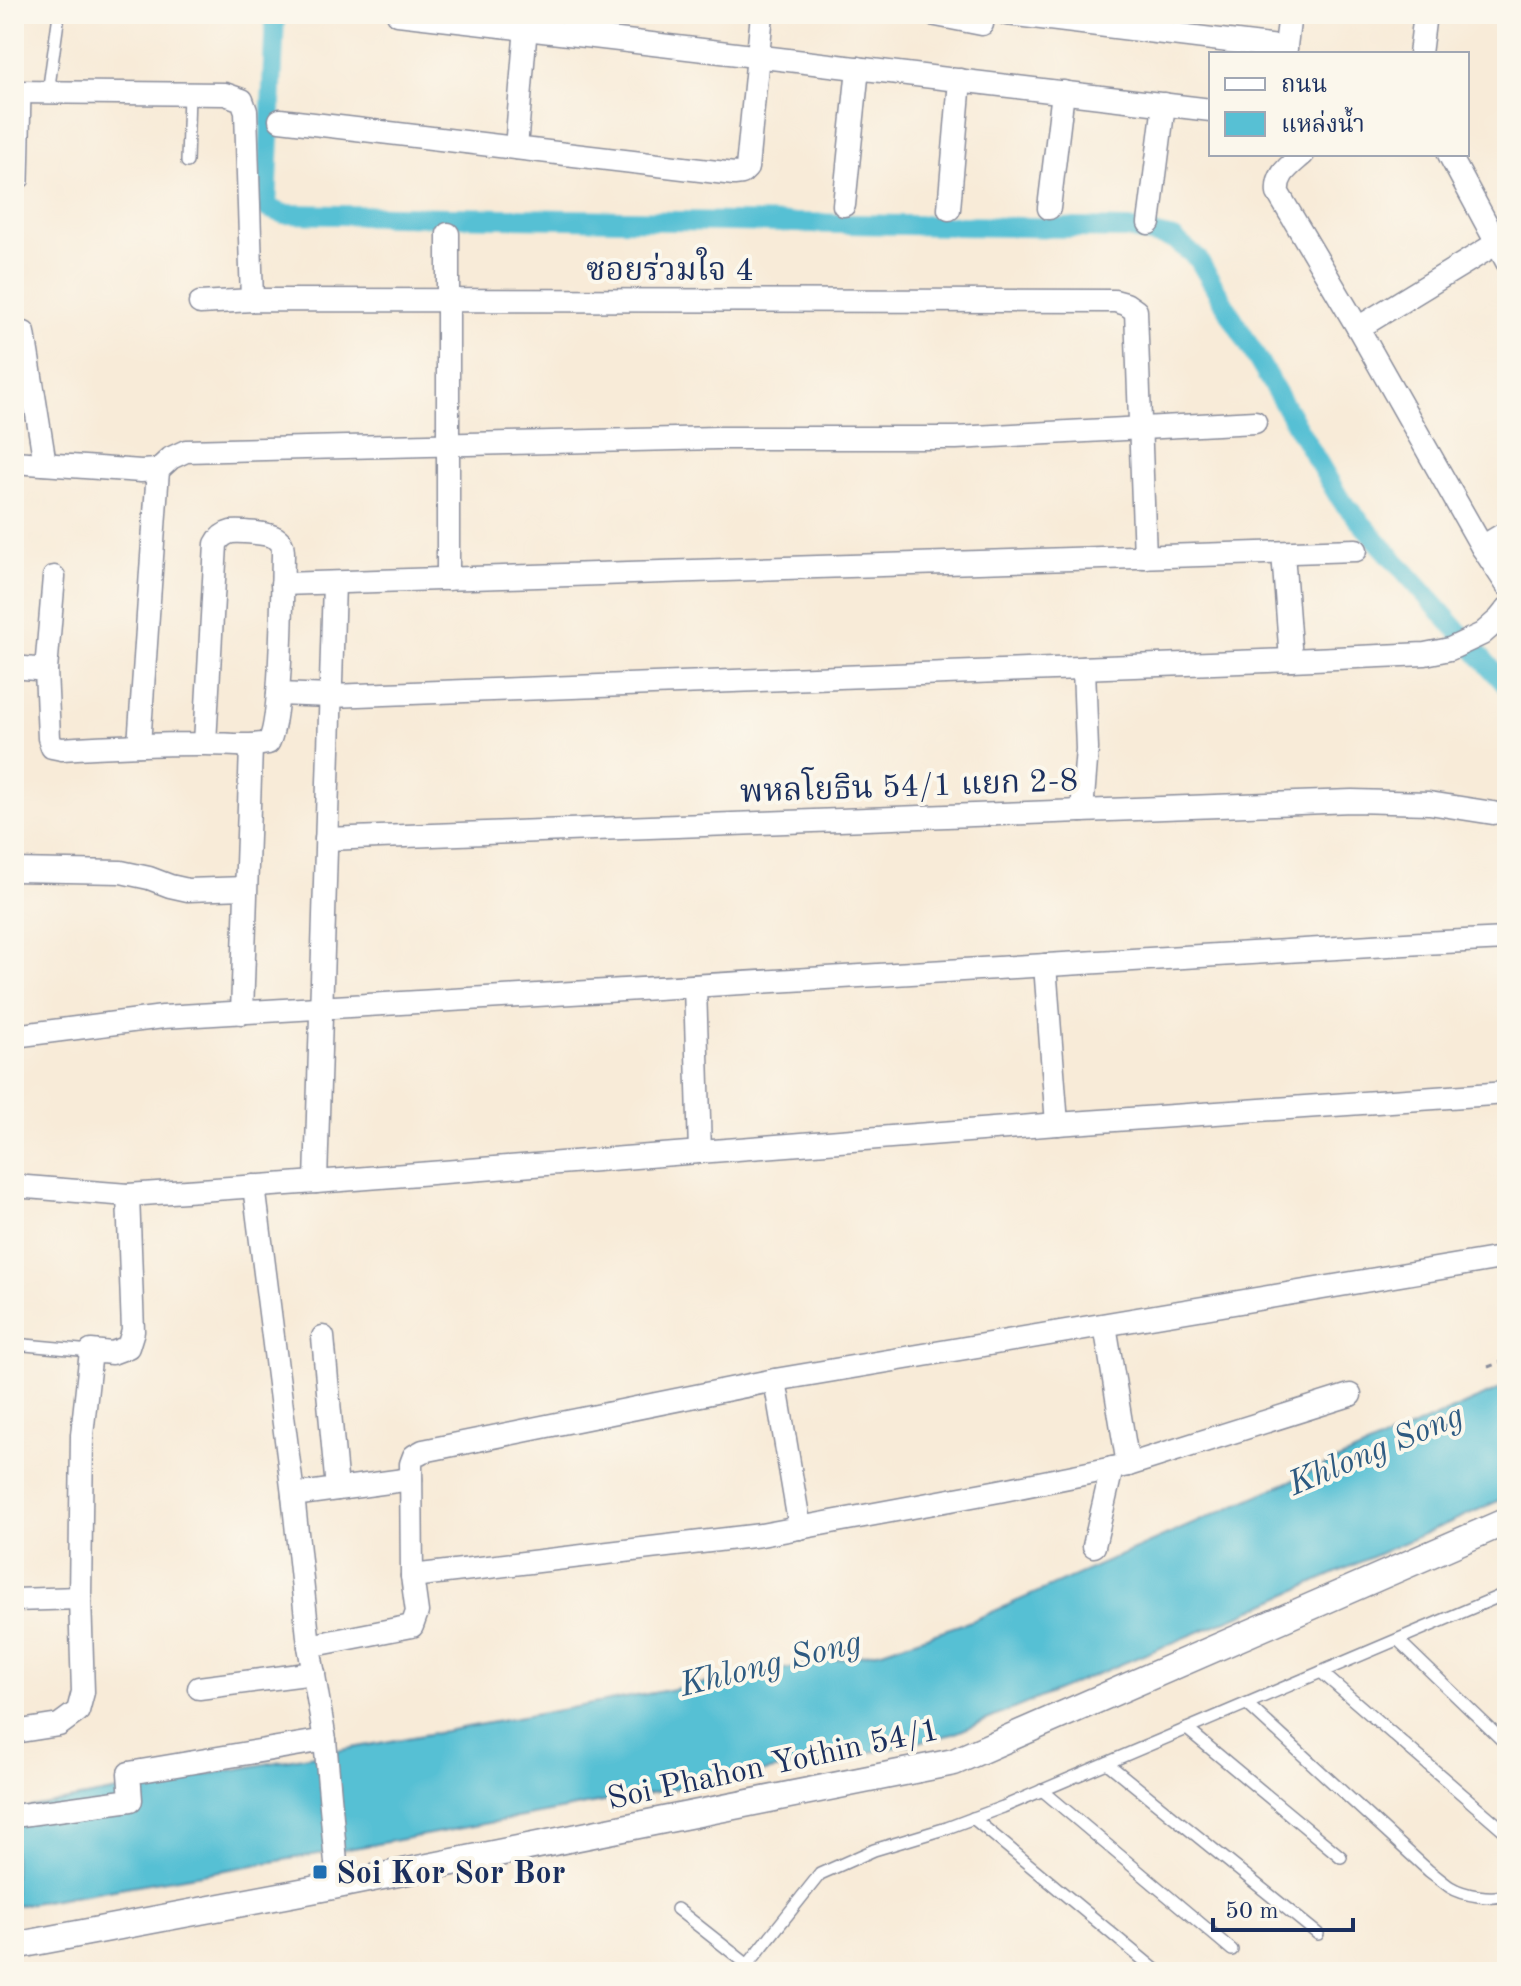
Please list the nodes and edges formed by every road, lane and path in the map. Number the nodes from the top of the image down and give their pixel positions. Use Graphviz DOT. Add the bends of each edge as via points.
graph roads {
  1 [pos="59,14"];
  2 [pos="398,14"];
  3 [pos="762,14"];
  4 [pos="931,14"];
  5 [pos="983,14"];
  6 [pos="1007,14"];
  7 [pos="1290,14"];
  8 [pos="1425,14"];
  9 [pos="526,21"];
  10 [pos="1144,23"];
  11 [pos="1286,51"];
  12 [pos="1420,52"];
  13 [pos="757,56"];
  14 [pos="858,68"];
  15 [pos="960,80"];
  16 [pos="20,92"];
  17 [pos="1063,92"];
  18 [pos="48,93"];
  19 [pos="189,93"];
  20 [pos="1164,104"];
  21 [pos="1209,110"];
  22 [pos="280,120"];
  23 [pos="516,148"];
  24 [pos="1301,156"];
  25 [pos="1450,156"];
  26 [pos="187,162"];
  27 [pos="23,181"];
  28 [pos="844,205"];
  29 [pos="1049,208"];
  30 [pos="949,209"];
  31 [pos="1149,223"];
  32 [pos="448,234"];
  33 [pos="1503,248"];
  34 [pos="252,300"];
  35 [pos="448,301"];
  36 [pos="200,303"];
  37 [pos="1358,328"];
  38 [pos="24,333"];
  39 [pos="1255,422"];
  40 [pos="1140,429"];
  41 [pos="448,445"];
  42 [pos="14,462"];
  43 [pos="45,464"];
  44 [pos="158,470"];
  45 [pos="1507,532"];
  46 [pos="1482,547"];
  47 [pos="1356,550"];
  48 [pos="1283,553"];
  49 [pos="1145,557"];
  50 [pos="54,577"];
  51 [pos="448,579"];
  52 [pos="334,583"];
  53 [pos="282,584"];
  54 [pos="1507,585"];
  55 [pos="1499,621"];
  56 [pos="1291,660"];
  57 [pos="14,667"];
  58 [pos="1084,668"];
  59 [pos="46,670"];
  60 [pos="278,694"];
  61 [pos="331,696"];
  62 [pos="205,743"];
  63 [pos="139,745"];
  64 [pos="251,747"];
  65 [pos="1082,811"];
  66 [pos="1493,813"];
  67 [pos="326,839"];
  68 [pos="14,870"];
  69 [pos="245,888"];
  70 [pos="1507,939"];
  71 [pos="1045,965"];
  72 [pos="695,986"];
  73 [pos="321,1008"];
  74 [pos="242,1013"];
  75 [pos="14,1036"];
  76 [pos="1507,1093"];
  77 [pos="1057,1124"];
  78 [pos="700,1152"];
  79 [pos="316,1182"];
  80 [pos="14,1186"];
  81 [pos="254,1186"];
  82 [pos="128,1195"];
  83 [pos="1507,1257"];
  84 [pos="1105,1325"];
  85 [pos="323,1337"];
  86 [pos="14,1344"];
  87 [pos="91,1351"];
  88 [pos="1507,1360"];
  89 [pos="1488,1367"];
  90 [pos="775,1380"];
  91 [pos="1350,1395"];
  92 [pos="1120,1467"];
  93 [pos="411,1479"];
  94 [pos="337,1489"];
  95 [pos="293,1495"];
  96 [pos="1507,1521"];
  97 [pos="800,1528"];
  98 [pos="1094,1546"];
  99 [pos="412,1576"];
  100 [pos="1505,1597"];
  101 [pos="80,1598"];
  102 [pos="14,1600"];
  103 [pos="1398,1640"];
  104 [pos="309,1646"];
  105 [pos="1321,1672"];
  106 [pos="314,1673"];
  107 [pos="199,1688"];
  108 [pos="1247,1704"];
  109 [pos="1187,1729"];
  110 [pos="14,1732"];
  111 [pos="1507,1745"];
  112 [pos="326,1751"];
  113 [pos="1107,1763"];
  114 [pos="1042,1790"];
  115 [pos="14,1816"];
  116 [pos="973,1818"];
  117 [pos="1507,1833"];
  118 [pos="1341,1857"];
  119 [pos="337,1874"];
  120 [pos="1507,1894"];
  121 [pos="677,1909"];
  122 [pos="1318,1934"];
  123 [pos="14,1946"];
  124 [pos="1232,1950"];
  125 [pos="745,1968"];
  126 [pos="1158,1972"];
  1 -- 18 [label="lane"];
  2 -- 9 [label="street"];
  3 -- 13 [label="street"];
  4 -- 5 [label="street" via="982,24"];
  6 -- 10 [label="street"];
  7 -- 11 [label="street"];
  8 -- 12 [label="street"];
  9 -- 13 [label="street"];
  9 -- 23 [label="street"];
  10 -- 11 [label="street"];
  13 -- 14 [label="street"];
  13 -- 23 [label="street" via="747,168 742,173"];
  14 -- 15 [label="street"];
  14 -- 28 [label="street"];
  15 -- 17 [label="street"];
  15 -- 30 [label="street"];
  16 -- 18 [label="street"];
  16 -- 27 [label="lane"];
  17 -- 20 [label="street"];
  17 -- 29 [label="street"];
  18 -- 19 [label="street"];
  19 -- 26 [label="lane"];
  19 -- 34 [label="street" via="225,94 242,100 246,111"];
  20 -- 21 [label="street"];
  20 -- 31 [label="street"];
  22 -- 23 [label="street"];
  24 -- 37 [label="street" via="1279,176 1278,193"];
  25 -- 33 [label="street"];
  32 -- 35 [label="street"];
  33 -- 37 [label="street"];
  34 -- 35 [label="street, ซอยร่วมใจ 4"];
  34 -- 36 [label="street, ซอยร่วมใจ 4"];
  35 -- 40 [label="street, ซอยร่วมใจ 4" via="1115,301 1136,311"];
  35 -- 41 [label="street"];
  37 -- 46 [label="street"];
  38 -- 43 [label="street"];
  39 -- 40 [label="street"];
  40 -- 41 [label="street" via="956,438"];
  40 -- 49 [label="street"];
  41 -- 44 [label="street" via="186,451"];
  41 -- 51 [label="street"];
  42 -- 43 [label="street"];
  43 -- 44 [label="street"];
  44 -- 63 [label="street"];
  45 -- 46 [label="street"];
  46 -- 54 [label="street"];
  47 -- 48 [label="street"];
  48 -- 49 [label="street"];
  48 -- 56 [label="street"];
  49 -- 51 [label="street"];
  50 -- 59 [label="street"];
  51 -- 52 [label="street"];
  52 -- 53 [label="street"];
  52 -- 61 [label="street"];
  53 -- 60 [label="street"];
  53 -- 62 [label="street" via="278,538 232,532 220,538 215,550"];
  55 -- 56 [label="street" via="1450,649 1425,654"];
  56 -- 58 [label="street"];
  57 -- 59 [label="street"];
  58 -- 61 [label="street"];
  58 -- 65 [label="street"];
  59 -- 63 [label="street" via="52,747"];
  60 -- 61 [label="street"];
  60 -- 64 [label="street" via="273,738"];
  61 -- 67 [label="street"];
  62 -- 63 [label="street"];
  62 -- 64 [label="street"];
  64 -- 69 [label="street"];
  65 -- 66 [label="street, พหลโยธิน 54/1 แยก 2-8" via="1352,801 1429,803"];
  65 -- 67 [label="street, พหลโยธิน 54/1 แยก 2-8"];
  67 -- 73 [label="street"];
  68 -- 69 [label="street" via="121,872 188,890"];
  69 -- 74 [label="street"];
  70 -- 71 [label="street"];
  71 -- 72 [label="street"];
  71 -- 77 [label="street"];
  72 -- 73 [label="street"];
  72 -- 78 [label="street"];
  73 -- 74 [label="street"];
  73 -- 79 [label="street"];
  74 -- 75 [label="street"];
  76 -- 77 [label="street"];
  77 -- 78 [label="street"];
  78 -- 79 [label="street"];
  79 -- 81 [label="street"];
  80 -- 82 [label="street"];
  81 -- 82 [label="street"];
  81 -- 95 [label="street"];
  82 -- 87 [label="street" via="133,1331 128,1347 112,1353"];
  83 -- 84 [label="street"];
  84 -- 90 [label="street"];
  84 -- 92 [label="street"];
  85 -- 94 [label="street"];
  86 -- 87 [label="lane"];
  87 -- 101 [label="street" via="82,1435"];
  88 -- 89 [label="path"];
  90 -- 93 [label="street" via="435,1447 414,1456"];
  90 -- 97 [label="street"];
  91 -- 92 [label="street"];
  92 -- 97 [label="street"];
  92 -- 98 [label="street"];
  93 -- 94 [label="street"];
  93 -- 99 [label="street"];
  94 -- 95 [label="street"];
  95 -- 104 [label="street"];
  96 -- 119 [label="street, Soi Phahon Yothin 54/1" via="954,1762"];
  97 -- 99 [label="street"];
  99 -- 104 [label="street" via="417,1612 412,1626"];
  100 -- 103 [label="lane"];
  101 -- 102 [label="street"];
  101 -- 110 [label="street" via="83,1692 78,1711 59,1725"];
  103 -- 105 [label="lane"];
  103 -- 111 [label="lane"];
  104 -- 106 [label="street"];
  105 -- 108 [label="lane"];
  105 -- 117 [label="lane"];
  106 -- 107 [label="street"];
  106 -- 112 [label="street"];
  108 -- 109 [label="lane"];
  108 -- 120 [label="lane" via="1452,1889 1499,1898"];
  109 -- 113 [label="lane"];
  109 -- 118 [label="lane"];
  112 -- 115 [label="street" via="129,1773 131,1800"];
  112 -- 119 [label="street"];
  113 -- 114 [label="lane"];
  113 -- 122 [label="lane"];
  114 -- 116 [label="lane"];
  114 -- 124 [label="lane"];
  116 -- 125 [label="lane" via="820,1874"];
  116 -- 126 [label="lane"];
  119 -- 123 [label="street, Soi Phahon Yothin 54/1"];
  121 -- 125 [label="lane"];
}
